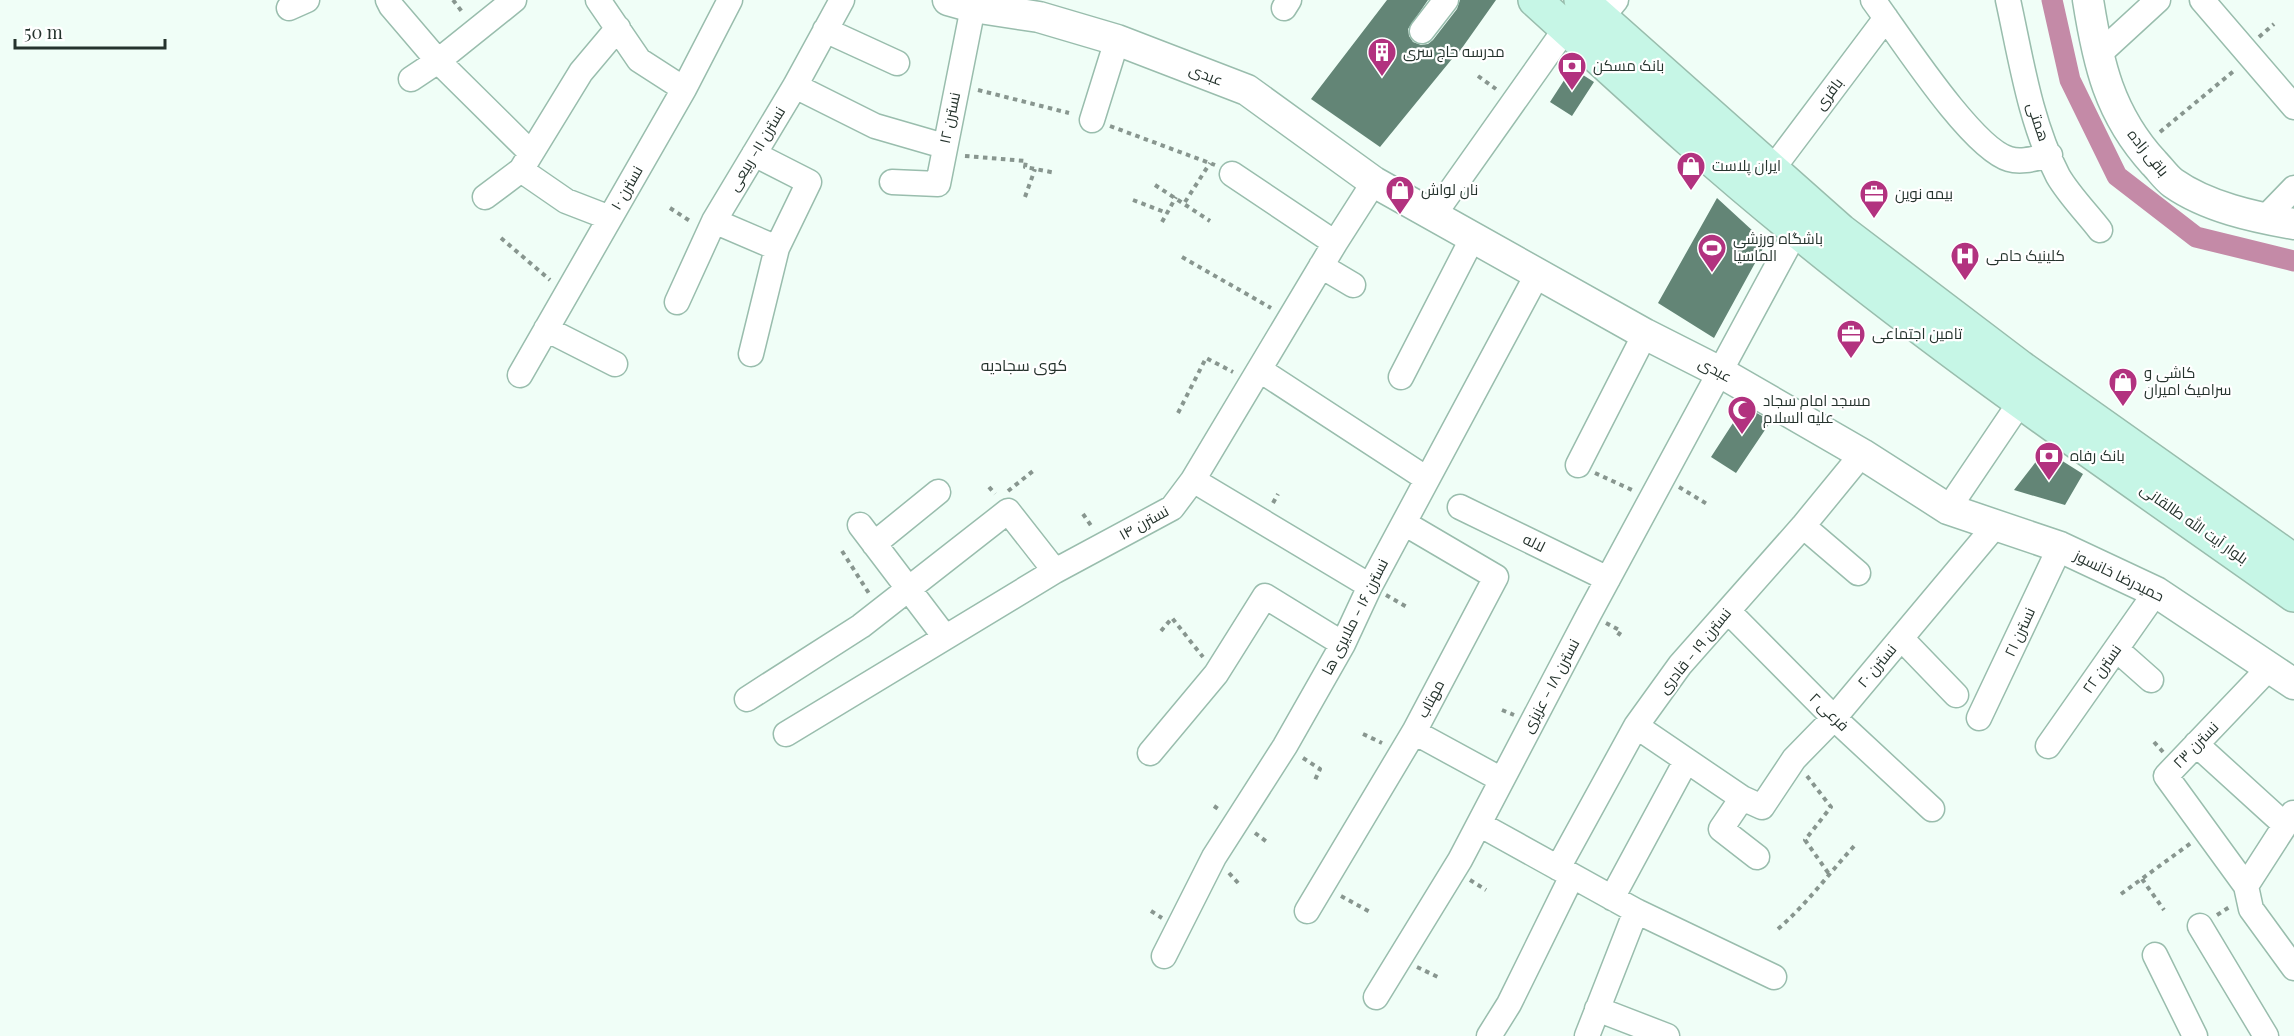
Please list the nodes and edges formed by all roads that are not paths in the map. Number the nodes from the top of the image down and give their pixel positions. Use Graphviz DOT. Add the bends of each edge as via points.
graph roads {
  1 [pos="388,0"];
  2 [pos="514,0"];
  3 [pos="598,0"];
  4 [pos="730,0"];
  5 [pos="842,0"];
  6 [pos="1446,0"];
  7 [pos="1535,0"];
  8 [pos="2008,0"];
  9 [pos="2088,0"];
  10 [pos="2158,0"];
  11 [pos="2202,0"];
  12 [pos="961,4"];
  13 [pos="1600,6"];
  14 [pos="1880,9"];
  15 [pos="618,28"];
  16 [pos="1566,28"];
  17 [pos="825,30"];
  18 [pos="1422,32"];
  19 [pos="1117,40"];
  20 [pos="2097,56"];
  21 [pos="438,61"];
  22 [pos="897,63"];
  23 [pos="411,79"];
  24 [pos="795,86"];
  25 [pos="684,89"];
  26 [pos="2294,107"];
  27 [pos="1092,120"];
  28 [pos="944,150"];
  29 [pos="754,154"];
  30 [pos="2050,155"];
  31 [pos="525,161"];
  32 [pos="1771,171"];
  33 [pos="1232,174"];
  34 [pos="892,182"];
  35 [pos="1374,182"];
  36 [pos="2294,188"];
  37 [pos="485,197"];
  38 [pos="1433,216"];
  39 [pos="610,218"];
  40 [pos="2264,219"];
  41 [pos="714,221"];
  42 [pos="2294,224"];
  43 [pos="2100,230"];
  44 [pos="1796,231"];
  45 [pos="1472,238"];
  46 [pos="1335,243"];
  47 [pos="777,248"];
  48 [pos="1322,266"];
  49 [pos="1538,273"];
  50 [pos="1353,285"];
  51 [pos="677,302"];
  52 [pos="546,329"];
  53 [pos="1645,334"];
  54 [pos="751,354"];
  55 [pos="615,364"];
  56 [pos="1720,372"];
  57 [pos="520,375"];
  58 [pos="1256,376"];
  59 [pos="1401,377"];
  60 [pos="2021,401"];
  61 [pos="1862,454"];
  62 [pos="1578,465"];
  63 [pos="1427,479"];
  64 [pos="1193,480"];
  65 [pos="938,492"];
  66 [pos="1460,507"];
  67 [pos="1948,509"];
  68 [pos="1404,523"];
  69 [pos="860,525"];
  70 [pos="1803,526"];
  71 [pos="1995,526"];
  72 [pos="874,544"];
  73 [pos="2060,547"];
  74 [pos="2294,561"];
  75 [pos="1055,571"];
  76 [pos="1858,573"];
  77 [pos="1608,579"];
  78 [pos="1370,586"];
  79 [pos="908,589"];
  80 [pos="2156,592"];
  81 [pos="2294,594"];
  82 [pos="1728,611"];
  83 [pos="945,637"];
  84 [pos="1901,638"];
  85 [pos="1343,644"];
  86 [pos="2116,649"];
  87 [pos="2270,667"];
  88 [pos="2151,680"];
  89 [pos="2294,684"];
  90 [pos="1956,695"];
  91 [pos="747,699"];
  92 [pos="1834,718"];
  93 [pos="1979,718"];
  94 [pos="1636,726"];
  95 [pos="1414,732"];
  96 [pos="786,735"];
  97 [pos="2196,744"];
  98 [pos="2048,746"];
  99 [pos="1150,753"];
  100 [pos="1686,761"];
  101 [pos="1502,780"];
  102 [pos="1752,803"];
  103 [pos="1932,809"];
  104 [pos="2289,818"];
  105 [pos="1479,824"];
  106 [pos="1757,857"];
  107 [pos="1565,872"];
  108 [pos="2246,886"];
  109 [pos="1612,898"];
  110 [pos="1307,911"];
  111 [pos="1636,911"];
  112 [pos="2200,926"];
  113 [pos="2155,955"];
  114 [pos="1164,956"];
  115 [pos="2294,968"];
  116 [pos="1774,977"];
  117 [pos="1376,997"];
  118 [pos="1597,1009"];
  119 [pos="1490,1036"];
  120 [pos="1587,1036"];
  121 [pos="1667,1036"];
  122 [pos="2195,1036"];
  123 [pos="2266,1036"];
  1 -- 21 [label="street"];
  2 -- 21 [label="street"];
  3 -- 15 [label="street"];
  4 -- 25 [label="street, نسترن ۱۰"];
  5 -- 17 [label="street, نسترن ۱۱- ربیعی"];
  6 -- 18 [label="street"];
  7 -- 16 [label="main road, بلوار آیت الله طالقانی"];
  8 -- 30 [label="street, همتی" via="2028,93"];
  9 -- 20 [label="street, باقی زاده"];
  10 -- 20 [label="street"];
  11 -- 26 [label="street"];
  12 -- 19 [label="street, عبدی" via="1039,17"];
  12 -- 28 [label="street, نسترن ۱۲" via="957,85"];
  13 -- 32 [label="main road, بلوار آیت الله طالقانی"];
  14 -- 30 [label="street" via="1957,114 1986,145 2008,159"];
  14 -- 32 [label="street, باقری"];
  15 -- 25 [label="street" via="639,60"];
  15 -- 31 [label="street" via="580,72"];
  16 -- 38 [label="street"];
  16 -- 44 [label="main road, بلوار آیت الله طالقانی"];
  17 -- 22 [label="street"];
  17 -- 24 [label="street, نسترن ۱۱- ربیعی"];
  19 -- 27 [label="street"];
  19 -- 35 [label="street, عبدی" via="1247,90"];
  20 -- 40 [label="street, باقی زاده" via="2123,122 2172,182 2200,199"];
  21 -- 23 [label="street"];
  21 -- 31 [label="street"];
  24 -- 28 [label="street" via="875,126"];
  24 -- 29 [label="street, نسترن ۱۱- ربیعی"];
  25 -- 39 [label="street, نسترن ۱۰"];
  28 -- 34 [label="street, نسترن ۱۲" via="938,184"];
  29 -- 41 [label="street, نسترن ۱۱- ربیعی"];
  29 -- 47 [label="street" via="809,182"];
  30 -- 43 [label="street, همتی" via="2059,177"];
  31 -- 37 [label="street"];
  31 -- 39 [label="street" via="566,201"];
  32 -- 74 [label="main road, بلوار آیت الله طالقانی" via="1921,294"];
  33 -- 46 [label="street"];
  35 -- 38 [label="street, عبدی"];
  35 -- 46 [label="street, نسترن ۱۴"];
  36 -- 40 [label="street"];
  38 -- 45 [label="street, عبدی"];
  39 -- 52 [label="street, نسترن ۱۰"];
  40 -- 42 [label="street, باقی زاده"];
  41 -- 47 [label="street"];
  41 -- 51 [label="street, نسترن ۱۱- ربیعی"];
  44 -- 56 [label="street, نسترن ۱۸ - عزیزی"];
  44 -- 60 [label="main road, بلوار آیت الله طالقانی"];
  45 -- 49 [label="street, عبدی"];
  45 -- 59 [label="street"];
  46 -- 48 [label="street, نسترن ۱۴"];
  47 -- 54 [label="street"];
  48 -- 50 [label="street"];
  48 -- 58 [label="street, نسترن ۱۴"];
  49 -- 53 [label="street, عبدی"];
  49 -- 63 [label="street, نسترن ۱۶ - ملایری ها"];
  52 -- 55 [label="street"];
  52 -- 57 [label="street, نسترن ۱۰"];
  53 -- 56 [label="street, عبدی"];
  53 -- 62 [label="street"];
  56 -- 61 [label="street, عبدی"];
  56 -- 77 [label="street, نسترن ۱۸ - عزیزی"];
  58 -- 63 [label="street"];
  58 -- 64 [label="street, نسترن ۱۴"];
  60 -- 67 [label="street"];
  60 -- 81 [label="main road, بلوار آیت الله طالقانی"];
  61 -- 67 [label="street, عبدی"];
  61 -- 70 [label="street, نسترن ۱۹ - قادری"];
  63 -- 68 [label="street, نسترن ۱۶ - ملایری ها"];
  64 -- 75 [label="street, نسترن ۱۴" via="1172,508"];
  64 -- 78 [label="street"];
  65 -- 72 [label="street"];
  66 -- 77 [label="street, لاله"];
  67 -- 71 [label="street, عبدی"];
  68 -- 78 [label="street, نسترن ۱۶ - ملایری ها"];
  68 -- 95 [label="street, مهتاب" via="1496,577"];
  69 -- 72 [label="street"];
  70 -- 76 [label="street"];
  70 -- 82 [label="street, نسترن ۱۹ - قادری"];
  71 -- 73 [label="street, حمیدرضا خانسوز"];
  71 -- 84 [label="street, نسترن ۲۰"];
  72 -- 79 [label="street"];
  73 -- 80 [label="street, حمیدرضا خانسوز"];
  73 -- 93 [label="street, نسترن ۲۱"];
  75 -- 79 [label="street" via="1008,511"];
  75 -- 83 [label="street, نسترن ۱۴"];
  77 -- 101 [label="street, نسترن ۱۸ - عزیزی"];
  78 -- 85 [label="street, نسترن ۱۶ - ملایری ها"];
  79 -- 83 [label="street"];
  79 -- 91 [label="street" via="861,626"];
  80 -- 86 [label="street, نسترن ۲۲"];
  80 -- 87 [label="street, حمیدرضا خانسوز"];
  82 -- 92 [label="street, فرعی ۲"];
  82 -- 94 [label="street, نسترن ۱۹ - قادری" via="1680,665"];
  83 -- 96 [label="street, نسترن ۱۴"];
  84 -- 90 [label="street"];
  84 -- 92 [label="street, نسترن ۲۰"];
  85 -- 99 [label="street" via="1264,596 1216,674"];
  85 -- 114 [label="street, نسترن ۱۶ - ملایری ها" via="1285,746 1214,857"];
  86 -- 88 [label="street"];
  86 -- 98 [label="street, نسترن ۲۲"];
  87 -- 89 [label="street, حمیدرضا خانسوز"];
  87 -- 97 [label="street, نسترن ۲۳"];
  92 -- 102 [label="street, نسترن ۲۰"];
  92 -- 103 [label="street, فرعی ۲"];
  94 -- 100 [label="street"];
  94 -- 107 [label="street, نسترن ۱۹ - قادری"];
  95 -- 101 [label="street"];
  95 -- 110 [label="street, مهتاب"];
  97 -- 104 [label="street"];
  97 -- 108 [label="street, نسترن ۲۳" via="2166,776"];
  100 -- 102 [label="street"];
  100 -- 109 [label="street"];
  101 -- 105 [label="street, نسترن ۱۸ - عزیزی"];
  102 -- 106 [label="street, نسترن ۲۰" via="1721,829"];
  104 -- 108 [label="street"];
  105 -- 107 [label="street"];
  105 -- 117 [label="street, نسترن ۱۸ - عزیزی"];
  107 -- 109 [label="street"];
  107 -- 119 [label="street, نسترن ۱۹ - قادری" via="1509,1004"];
  108 -- 115 [label="street, نسترن ۲۳" via="2251,909"];
  109 -- 111 [label="street"];
  111 -- 116 [label="street"];
  111 -- 118 [label="street"];
  112 -- 123 [label="street"];
  113 -- 122 [label="street"];
  118 -- 120 [label="street"];
  118 -- 121 [label="street"];
}
